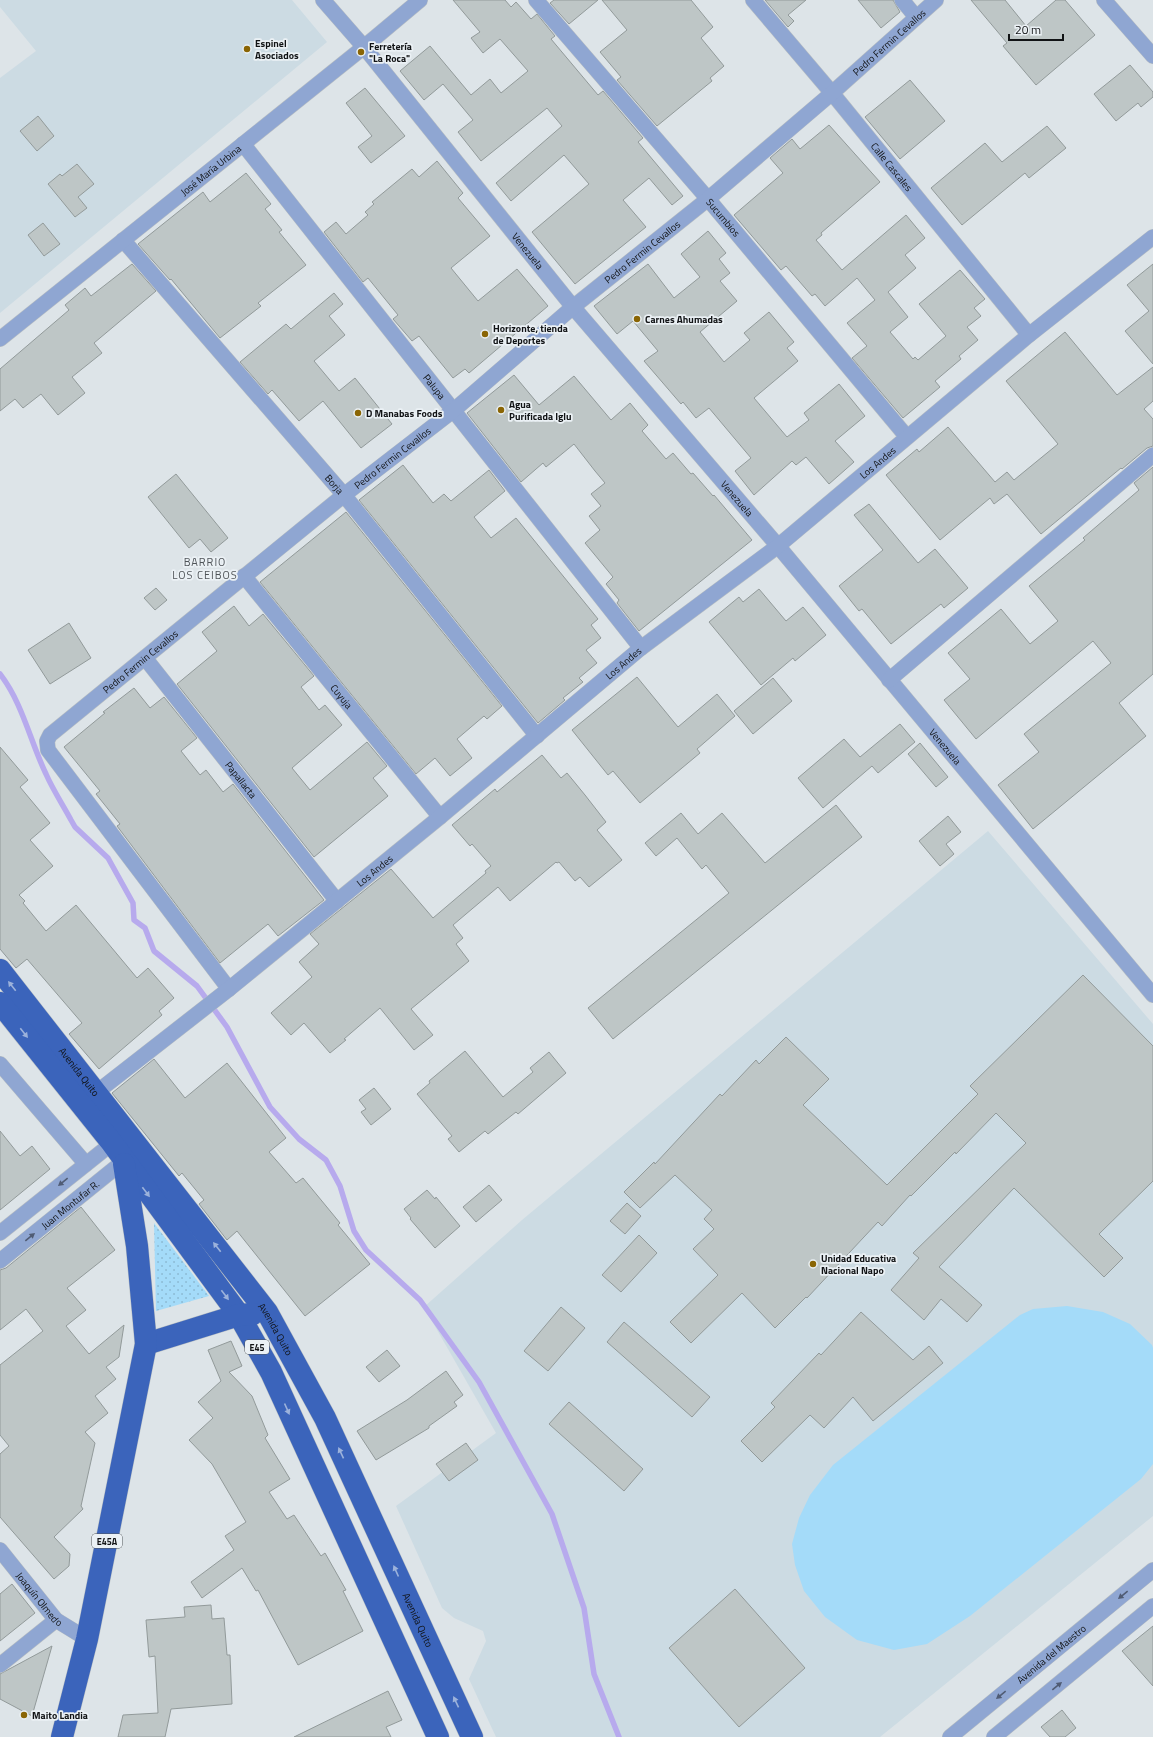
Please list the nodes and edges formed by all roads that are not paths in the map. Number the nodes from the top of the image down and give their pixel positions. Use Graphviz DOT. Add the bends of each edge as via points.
graph roads {
  1 [pos="323,0"];
  2 [pos="420,0"];
  3 [pos="536,0"];
  4 [pos="752,0"];
  5 [pos="902,0"];
  6 [pos="936,0"];
  7 [pos="1104,0"];
  8 [pos="916,17"];
  9 [pos="364,47"];
  10 [pos="1153,56"];
  11 [pos="832,93"];
  12 [pos="243,144"];
  13 [pos="708,199"];
  14 [pos="1153,237"];
  15 [pos="123,240"];
  16 [pos="573,307"];
  17 [pos="1029,335"];
  18 [pos="0,339"];
  19 [pos="454,410"];
  20 [pos="907,437"];
  21 [pos="1153,455"];
  22 [pos="344,495"];
  23 [pos="778,546"];
  24 [pos="244,576"];
  25 [pos="642,648"];
  26 [pos="145,658"];
  27 [pos="889,680"];
  28 [pos="537,736"];
  29 [pos="440,817"];
  30 [pos="337,901"];
  31 [pos="0,970"];
  32 [pos="227,991"];
  33 [pos="1153,995"];
  34 [pos="0,1003"];
  35 [pos="0,1064"];
  36 [pos="97,1092"];
  37 [pos="119,1137"];
  38 [pos="132,1155"];
  39 [pos="86,1164"];
  40 [pos="0,1232"];
  41 [pos="0,1261"];
  42 [pos="267,1312"];
  43 [pos="240,1315"];
  44 [pos="146,1344"];
  45 [pos="0,1550"];
  46 [pos="1153,1570"];
  47 [pos="1153,1606"];
  48 [pos="56,1620"];
  49 [pos="87,1639"];
  50 [pos="0,1665"];
  51 [pos="62,1737"];
  52 [pos="438,1737"];
  53 [pos="472,1737"];
  54 [pos="951,1737"];
  55 [pos="994,1737"];
  1 -- 9 [label="street, Venezuela"];
  2 -- 9 [label="street, José María Urbina"];
  3 -- 13 [label="street, Sucumbios"];
  4 -- 11 [label="street, Calle Cascales"];
  5 -- 8 [label="street"];
  6 -- 8 [label="street, Pedro Fermin Cevallos"];
  7 -- 10 [label="street"];
  8 -- 11 [label="street, Pedro Fermin Cevallos"];
  9 -- 12 [label="street, José María Urbina"];
  9 -- 16 [label="street, Venezuela"];
  11 -- 13 [label="street, Pedro Fermin Cevallos"];
  11 -- 17 [label="street, Calle Cascales"];
  12 -- 15 [label="street, José María Urbina"];
  12 -- 19 [label="street, Palupa"];
  13 -- 16 [label="street, Pedro Fermin Cevallos"];
  13 -- 20 [label="street, Sucumbios"];
  14 -- 17 [label="street, Los Andes"];
  15 -- 18 [label="street, José María Urbina"];
  15 -- 22 [label="street, Borja"];
  16 -- 19 [label="street, Pedro Fermin Cevallos"];
  16 -- 23 [label="street, Venezuela"];
  17 -- 20 [label="street, Los Andes"];
  19 -- 22 [label="street, Pedro Fermin Cevallos"];
  19 -- 25 [label="street, Palupa"];
  20 -- 23 [label="street, Los Andes"];
  21 -- 27 [label="street"];
  22 -- 24 [label="street, Pedro Fermin Cevallos"];
  22 -- 28 [label="street, Borja"];
  23 -- 25 [label="street, Los Andes"];
  23 -- 27 [label="street, Venezuela"];
  24 -- 26 [label="street, Pedro Fermin Cevallos"];
  24 -- 29 [label="street, Cuyuja"];
  25 -- 28 [label="street, Los Andes"];
  26 -- 30 [label="street, Papallacta"];
  26 -- 32 [label="street, Pedro Fermin Cevallos" via="50,735 47,741 48,750"];
  27 -- 33 [label="street, Venezuela"];
  28 -- 29 [label="street, Los Andes"];
  29 -- 30 [label="street, Los Andes"];
  30 -- 32 [label="street, Los Andes"];
  36 -- 31 [label="highway, Avenida Quito / E45, one-way"];
  32 -- 36 [label="street, Los Andes"];
  34 -- 37 [label="highway, Avenida Quito / E45, one-way"];
  35 -- 39 [label="street"];
  36 -- 37 [label="highway, Avenida Quito / E45"];
  37 -- 38 [label="highway, Avenida Quito / E45"];
  37 -- 39 [label="street"];
  41 -- 38 [label="street, Juan Montufar R., one-way"];
  42 -- 38 [label="highway, Avenida Quito / E45, one-way"];
  38 -- 43 [label="highway, Avenida Quito / E45, one-way"];
  38 -- 44 [label="highway, E45A"];
  39 -- 40 [label="street, one-way"];
  42 -- 43 [label="highway"];
  53 -- 42 [label="highway, Avenida Quito / E45, one-way" via="325,1418"];
  43 -- 44 [label="highway"];
  43 -- 52 [label="highway, Avenida Quito / E45, one-way" via="270,1372"];
  44 -- 49 [label="highway, E45A"];
  45 -- 48 [label="street, Joaquín Olmedo"];
  46 -- 54 [label="street, Avenida del Maestro, one-way"];
  55 -- 47 [label="street, one-way"];
  48 -- 49 [label="street, Joaquín Olmedo"];
  48 -- 50 [label="street"];
  49 -- 51 [label="highway, E45A"];
}
